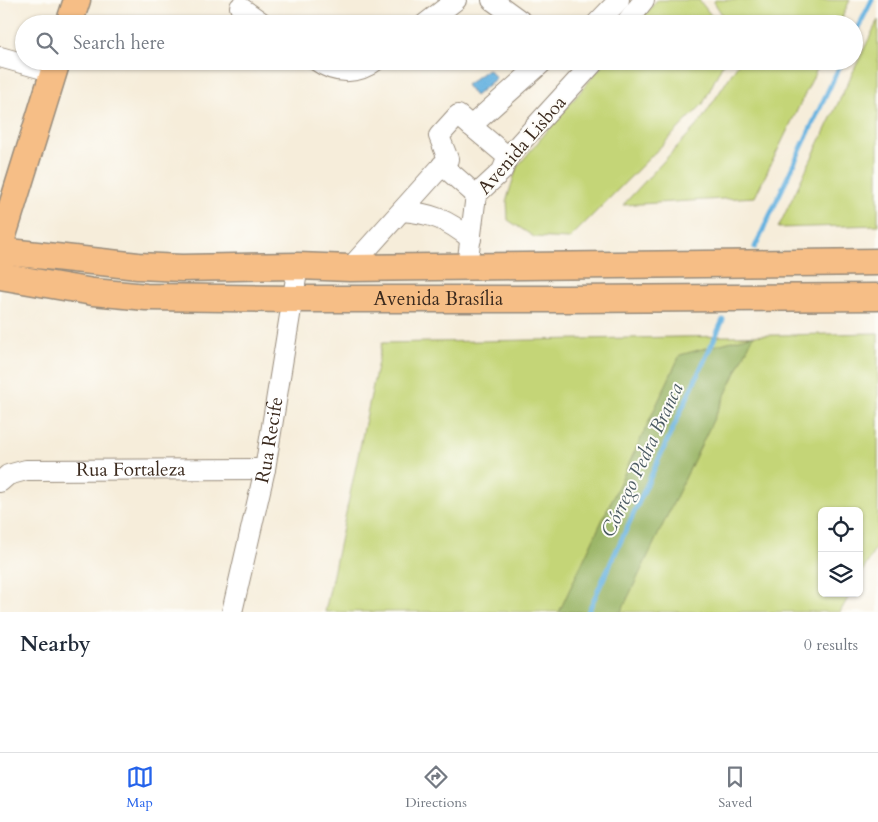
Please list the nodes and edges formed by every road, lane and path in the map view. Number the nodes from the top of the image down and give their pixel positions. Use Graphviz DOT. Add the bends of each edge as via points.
graph roads {
  1 [pos="77,0"];
  2 [pos="456,0"];
  3 [pos="492,0"];
  4 [pos="619,0"];
  5 [pos="644,0"];
  6 [pos="240,7"];
  7 [pos="72,15"];
  8 [pos="251,15"];
  9 [pos="437,15"];
  10 [pos="513,15"];
  11 [pos="605,15"];
  12 [pos="632,15"];
  13 [pos="0,57"];
  14 [pos="15,60"];
  15 [pos="55,70"];
  16 [pos="336,70"];
  17 [pos="360,70"];
  18 [pos="534,70"];
  19 [pos="581,70"];
  20 [pos="471,126"];
  21 [pos="508,157"];
  22 [pos="442,166"];
  23 [pos="476,195"];
  24 [pos="402,211"];
  25 [pos="471,239"];
  26 [pos="0,245"];
  27 [pos="0,251"];
  28 [pos="878,262"];
  29 [pos="564,265"];
  30 [pos="298,266"];
  31 [pos="467,266"];
  32 [pos="350,268"];
  33 [pos="0,276"];
  34 [pos="878,296"];
  35 [pos="294,299"];
  36 [pos="564,299"];
  37 [pos="266,469"];
  38 [pos="0,482"];
  39 [pos="232,612"];
  1 -- 7 [label="main road"];
  2 -- 9 [label="street"];
  3 -- 10 [label="street"];
  4 -- 11 [label="street"];
  5 -- 12 [label="street"];
  6 -- 8 [label="street"];
  13 -- 14 [label="street"];
  15 -- 26 [label="main road"];
  16 -- 17 [label="street"];
  18 -- 20 [label="street"];
  19 -- 21 [label="street, Avenida Lisboa"];
  20 -- 21 [label="street"];
  20 -- 22 [label="street" via="458,115 439,136 448,159"];
  21 -- 23 [label="street, Avenida Lisboa" via="502,171"];
  22 -- 23 [label="street"];
  22 -- 24 [label="street"];
  23 -- 25 [label="street, Avenida Lisboa"];
  24 -- 25 [label="street" via="440,218"];
  24 -- 32 [label="street"];
  25 -- 31 [label="street, Avenida Lisboa"];
  27 -- 30 [label="main road, Avenida Brasília" via="138,266"];
  28 -- 29 [label="main road, Avenida Brasília"];
  29 -- 31 [label="main road, Avenida Brasília"];
  29 -- 36 [label="main road"];
  30 -- 32 [label="main road, Avenida Brasília"];
  30 -- 35 [label="street, Rua Recife"];
  31 -- 32 [label="main road, Avenida Brasília"];
  33 -- 35 [label="main road, Avenida Brasília" via="124,296"];
  34 -- 36 [label="main road, Avenida Brasília"];
  35 -- 36 [label="main road, Avenida Brasília"];
  35 -- 37 [label="street, Rua Recife"];
  37 -- 38 [label="street, Rua Fortaleza" via="61,468 26,470 8,475"];
  37 -- 39 [label="street, Rua Recife"];
}
